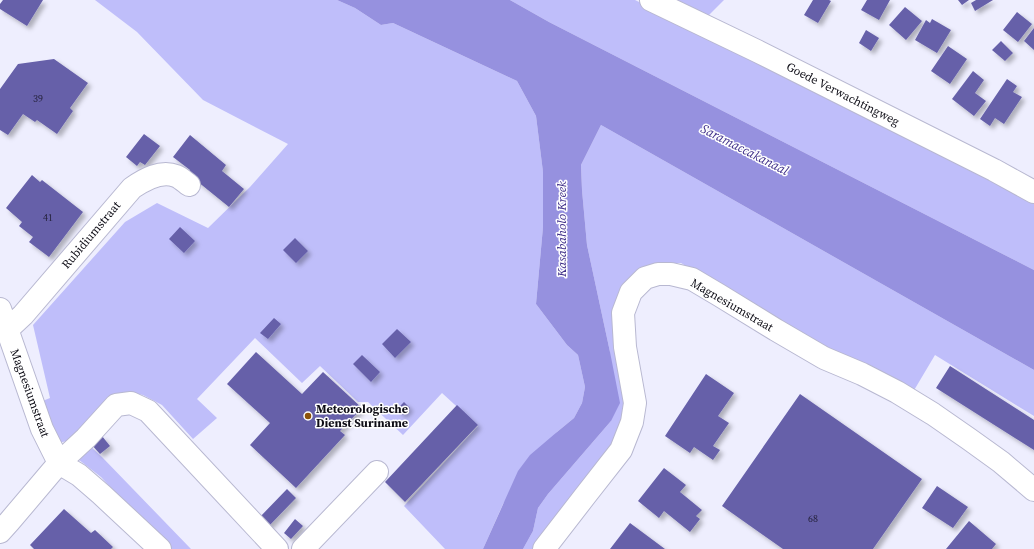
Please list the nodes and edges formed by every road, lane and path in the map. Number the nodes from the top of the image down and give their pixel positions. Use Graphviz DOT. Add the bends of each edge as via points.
graph roads {
  1 [pos="651,0"];
  2 [pos="189,185"];
  3 [pos="1034,192"];
  4 [pos="0,309"];
  5 [pos="8,329"];
  6 [pos="59,463"];
  7 [pos="377,472"];
  8 [pos="1034,490"];
  9 [pos="0,532"];
  10 [pos="160,549"];
  11 [pos="277,549"];
  12 [pos="303,549"];
  13 [pos="544,549"];
  1 -- 3 [label="street, Goede Verwachtingweg" via="764,54"];
  2 -- 5 [label="street, Rubidiumstraat" via="177,176 165,173 152,176 132,188 23,315"];
  4 -- 5 [label="street, Magnesiumstraat"];
  5 -- 6 [label="street, Magnesiumstraat" via="42,429"];
  6 -- 9 [label="street"];
  6 -- 10 [label="street" via="102,494"];
  6 -- 11 [label="street" via="116,405 131,403 148,411"];
  7 -- 12 [label="street"];
  8 -- 13 [label="street, Magnesiumstraat" via="969,439 897,392 824,358 692,279 672,274 658,274 646,278 631,292 623,313 625,347 635,403 632,422 621,450"];
}
